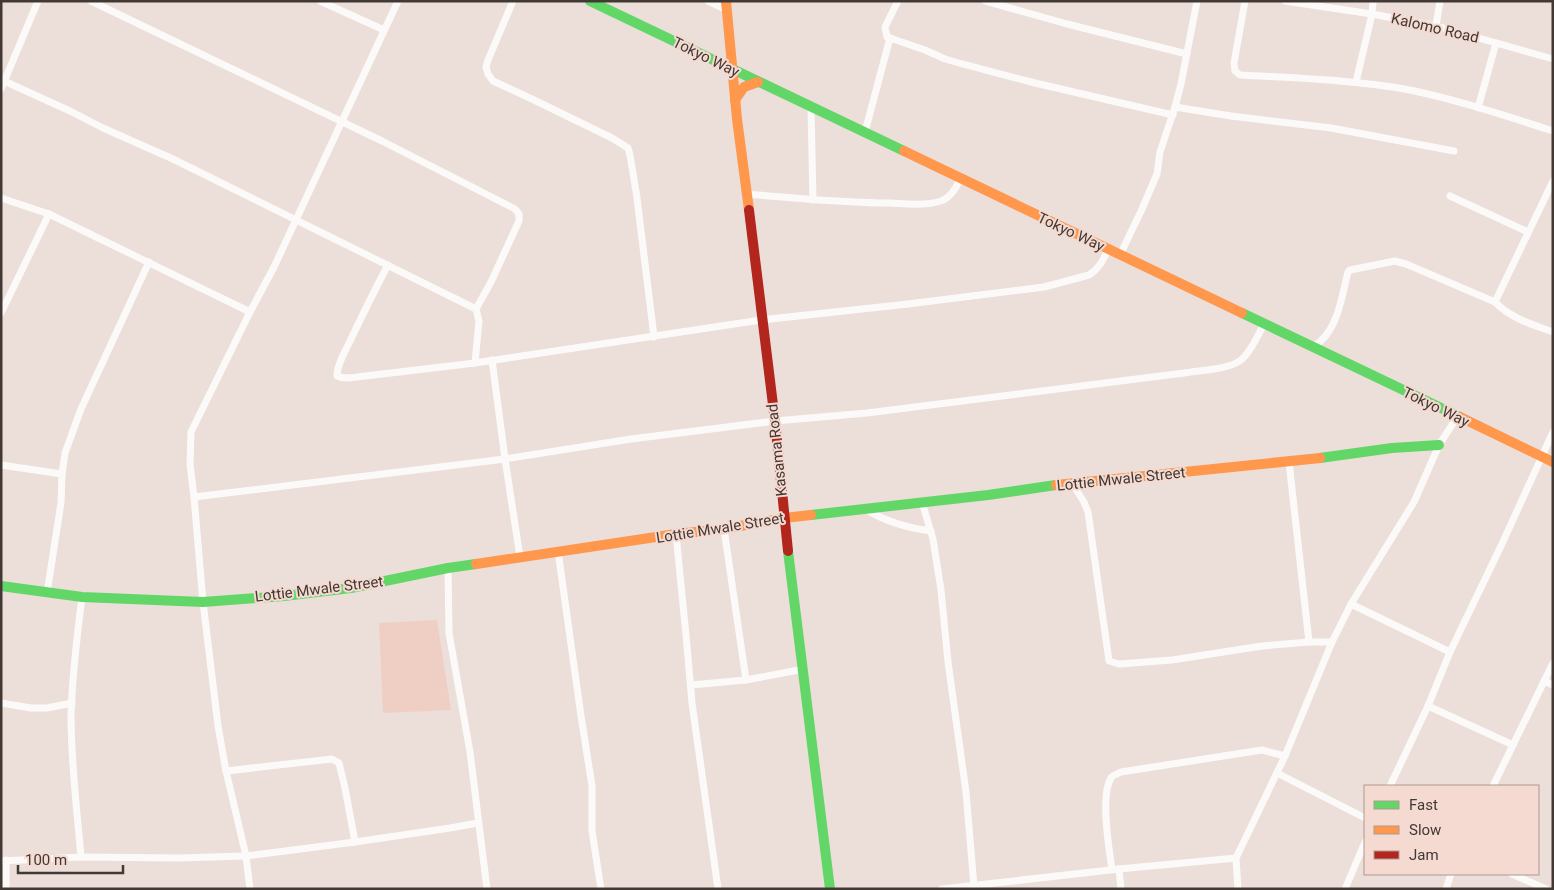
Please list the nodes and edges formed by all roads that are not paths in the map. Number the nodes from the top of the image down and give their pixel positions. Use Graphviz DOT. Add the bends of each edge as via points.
graph roads {
  1 [pos="38,1"];
  2 [pos="91,1"];
  3 [pos="320,1"];
  4 [pos="398,1"];
  5 [pos="513,1"];
  6 [pos="590,1"];
  7 [pos="708,1"];
  8 [pos="898,1"];
  9 [pos="985,1"];
  10 [pos="1197,1"];
  11 [pos="1245,1"];
  12 [pos="1285,1"];
  13 [pos="1373,1"];
  14 [pos="1440,1"];
  15 [pos="726,6"];
  16 [pos="1372,14"];
  17 [pos="1436,26"];
  18 [pos="384,30"];
  19 [pos="890,38"];
  20 [pos="1496,43"];
  21 [pos="730,48"];
  22 [pos="1187,54"];
  23 [pos="708,58"];
  24 [pos="1553,59"];
  25 [pos="732,70"];
  26 [pos="758,82"];
  27 [pos="1356,82"];
  28 [pos="3,85"];
  29 [pos="735,100"];
  30 [pos="1175,107"];
  31 [pos="811,108"];
  32 [pos="1478,108"];
  33 [pos="1173,115"];
  34 [pos="341,122"];
  35 [pos="1553,131"];
  36 [pos="864,132"];
  37 [pos="1454,151"];
  38 [pos="960,179"];
  39 [pos="1553,181"];
  40 [pos="746,194"];
  41 [pos="1450,196"];
  42 [pos="1,198"];
  43 [pos="814,200"];
  44 [pos="49,214"];
  45 [pos="297,219"];
  46 [pos="1528,232"];
  47 [pos="1108,250"];
  48 [pos="1120,255"];
  49 [pos="149,262"];
  50 [pos="388,265"];
  51 [pos="1495,302"];
  52 [pos="476,309"];
  53 [pos="1,312"];
  54 [pos="250,312"];
  55 [pos="761,320"];
  56 [pos="1264,324"];
  57 [pos="1553,332"];
  58 [pos="654,337"];
  59 [pos="1313,347"];
  60 [pos="492,360"];
  61 [pos="475,363"];
  62 [pos="1457,417"];
  63 [pos="775,421"];
  64 [pos="1553,432"];
  65 [pos="1439,445"];
  66 [pos="1542,457"];
  67 [pos="504,459"];
  68 [pos="1289,462"];
  69 [pos="1553,462"];
  70 [pos="1,465"];
  71 [pos="62,474"];
  72 [pos="1072,483"];
  73 [pos="194,497"];
  74 [pos="922,502"];
  75 [pos="864,508"];
  76 [pos="784,518"];
  77 [pos="724,529"];
  78 [pos="931,530"];
  79 [pos="676,534"];
  80 [pos="558,551"];
  81 [pos="520,557"];
  82 [pos="448,568"];
  83 [pos="1,586"];
  84 [pos="47,593"];
  85 [pos="82,597"];
  86 [pos="203,602"];
  87 [pos="1351,604"];
  88 [pos="1310,642"];
  89 [pos="1332,642"];
  90 [pos="1450,652"];
  91 [pos="1553,663"];
  92 [pos="804,669"];
  93 [pos="746,680"];
  94 [pos="1544,681"];
  95 [pos="691,685"];
  96 [pos="1553,685"];
  97 [pos="1,703"];
  98 [pos="72,703"];
  99 [pos="1428,706"];
  100 [pos="1513,745"];
  101 [pos="1285,756"];
  102 [pos="226,770"];
  103 [pos="1277,773"];
  104 [pos="1390,785"];
  105 [pos="1494,785"];
  106 [pos="1364,817"];
  107 [pos="478,823"];
  108 [pos="355,842"];
  109 [pos="1364,844"];
  110 [pos="246,856"];
  111 [pos="81,857"];
  112 [pos="1236,858"];
  113 [pos="4,860"];
  114 [pos="1115,869"];
  115 [pos="1451,875"];
  116 [pos="1514,875"];
  117 [pos="974,886"];
  118 [pos="6,889"];
  119 [pos="250,889"];
  120 [pos="487,889"];
  121 [pos="601,889"];
  122 [pos="718,889"];
  123 [pos="830,889"];
  124 [pos="942,889"];
  125 [pos="1121,889"];
  126 [pos="1238,889"];
  127 [pos="1345,889"];
  128 [pos="1446,889"];
  129 [pos="1546,889"];
  1 -- 28 [label="street"];
  2 -- 34 [label="street"];
  3 -- 18 [label="street"];
  4 -- 18 [label="street"];
  5 -- 58 [label="street" via="488,60 488,74 493,81 628,148"];
  6 -- 23 [label="street, Tokyo Way"];
  7 -- 15 [label="street"];
  8 -- 19 [label="street" via="884,27"];
  9 -- 22 [label="street"];
  10 -- 22 [label="street"];
  11 -- 27 [label="street" via="1234,63 1235,71 1240,75"];
  12 -- 16 [label="street, Kalomo Road"];
  13 -- 16 [label="street"];
  14 -- 17 [label="street"];
  15 -- 21 [label="street, Kasama Road"];
  16 -- 17 [label="street, Kalomo Road"];
  16 -- 27 [label="street"];
  17 -- 20 [label="street, Kalomo Road"];
  18 -- 34 [label="street"];
  19 -- 33 [label="street" via="959,63"];
  19 -- 36 [label="street"];
  20 -- 24 [label="street, Kalomo Road"];
  20 -- 32 [label="street"];
  21 -- 23 [label="street" via="717,58"];
  21 -- 25 [label="street, Kasama Road"];
  22 -- 30 [label="street"];
  23 -- 25 [label="street, Tokyo Way"];
  25 -- 26 [label="street, Tokyo Way"];
  25 -- 29 [label="street, Kasama Road"];
  26 -- 29 [label="street" via="739,90"];
  26 -- 31 [label="street, Tokyo Way"];
  27 -- 32 [label="street" via="1411,90"];
  28 -- 45 [label="street" via="70,111"];
  29 -- 40 [label="street, Kasama Road"];
  30 -- 33 [label="street"];
  30 -- 37 [label="street" via="1331,128"];
  31 -- 36 [label="street, Tokyo Way"];
  31 -- 43 [label="street"];
  32 -- 35 [label="street"];
  33 -- 48 [label="street" via="1160,152 1157,174"];
  34 -- 45 [label="street"];
  34 -- 52 [label="street" via="519,214 519,221"];
  36 -- 38 [label="street, Tokyo Way"];
  38 -- 43 [label="street" via="950,196 926,204"];
  38 -- 47 [label="street, Tokyo Way"];
  39 -- 46 [label="street"];
  40 -- 43 [label="street"];
  40 -- 55 [label="street, Kasama Road"];
  41 -- 46 [label="street"];
  42 -- 44 [label="street"];
  44 -- 49 [label="street"];
  44 -- 53 [label="street"];
  45 -- 50 [label="street"];
  45 -- 54 [label="street"];
  46 -- 51 [label="street"];
  47 -- 48 [label="street, Tokyo Way"];
  47 -- 55 [label="street" via="1095,272 1044,287"];
  48 -- 56 [label="street, Tokyo Way"];
  49 -- 54 [label="street"];
  49 -- 71 [label="street" via="81,410 65,453"];
  50 -- 52 [label="street"];
  50 -- 61 [label="street" via="347,347 337,376 357,377"];
  51 -- 57 [label="street" via="1529,324"];
  51 -- 59 [label="street" via="1401,262 1355,268 1348,272 1331,328 1322,342"];
  52 -- 61 [label="street" via="479,321"];
  54 -- 73 [label="street" via="191,432"];
  55 -- 58 [label="street"];
  55 -- 63 [label="street, Kasama Road"];
  56 -- 59 [label="street, Tokyo Way"];
  56 -- 63 [label="street" via="1242,359 1230,365 867,413"];
  58 -- 60 [label="street"];
  59 -- 62 [label="street, Tokyo Way"];
  60 -- 61 [label="street"];
  60 -- 67 [label="street"];
  62 -- 65 [label="street"];
  62 -- 66 [label="street, Tokyo Way"];
  63 -- 67 [label="street"];
  63 -- 76 [label="street, Kasama Road"];
  64 -- 66 [label="street"];
  65 -- 68 [label="street, Lottie Mwale Street"];
  65 -- 87 [label="street" via="1414,502"];
  66 -- 69 [label="street, Tokyo Way"];
  66 -- 90 [label="street"];
  67 -- 73 [label="street"];
  67 -- 81 [label="street"];
  68 -- 72 [label="street, Lottie Mwale Street"];
  68 -- 88 [label="street"];
  70 -- 71 [label="street"];
  71 -- 84 [label="street" via="61,503"];
  72 -- 74 [label="street, Lottie Mwale Street"];
  72 -- 88 [label="street" via="1088,512 1109,661 1119,664 1172,660"];
  73 -- 86 [label="street"];
  74 -- 75 [label="street, Lottie Mwale Street"];
  74 -- 78 [label="street"];
  75 -- 76 [label="street, Lottie Mwale Street"];
  75 -- 78 [label="street" via="882,519 912,529"];
  76 -- 77 [label="street, Lottie Mwale Street"];
  76 -- 92 [label="street, Kasama Road"];
  77 -- 79 [label="street, Lottie Mwale Street"];
  77 -- 93 [label="street"];
  78 -- 117 [label="street" via="966,792"];
  79 -- 80 [label="street, Lottie Mwale Street"];
  79 -- 95 [label="street"];
  80 -- 81 [label="street, Lottie Mwale Street"];
  80 -- 121 [label="street" via="592,786 592,832"];
  81 -- 82 [label="street, Lottie Mwale Street"];
  82 -- 86 [label="street, Lottie Mwale Street" via="351,588"];
  82 -- 107 [label="street" via="449,633 470,752"];
  83 -- 84 [label="street, Lottie Mwale Street"];
  84 -- 85 [label="street, Lottie Mwale Street"];
  85 -- 86 [label="street, Lottie Mwale Street"];
  85 -- 98 [label="street"];
  86 -- 102 [label="street"];
  87 -- 89 [label="street"];
  87 -- 90 [label="street"];
  88 -- 89 [label="street"];
  89 -- 101 [label="street"];
  90 -- 99 [label="street"];
  91 -- 94 [label="street"];
  92 -- 93 [label="street"];
  92 -- 123 [label="street, Kasama Road"];
  93 -- 95 [label="street"];
  94 -- 96 [label="street"];
  94 -- 100 [label="street"];
  95 -- 122 [label="street"];
  97 -- 98 [label="street" via="30,708"];
  98 -- 111 [label="street" via="72,755"];
  99 -- 100 [label="street"];
  99 -- 104 [label="street"];
  100 -- 105 [label="street"];
  101 -- 103 [label="street"];
  101 -- 114 [label="street" via="1262,750 1112,776 1107,792 1106,829"];
  102 -- 108 [label="street" via="332,759 339,763"];
  102 -- 110 [label="street"];
  103 -- 106 [label="street"];
  103 -- 112 [label="street"];
  107 -- 108 [label="street"];
  107 -- 120 [label="street"];
  108 -- 110 [label="street"];
  109 -- 127 [label="street"];
  110 -- 111 [label="street"];
  110 -- 119 [label="street"];
  111 -- 113 [label="street"];
  112 -- 114 [label="street"];
  112 -- 126 [label="street"];
  113 -- 118 [label="street"];
  114 -- 117 [label="street"];
  114 -- 125 [label="street"];
  115 -- 128 [label="street"];
  116 -- 129 [label="street"];
  117 -- 124 [label="street"];
}
